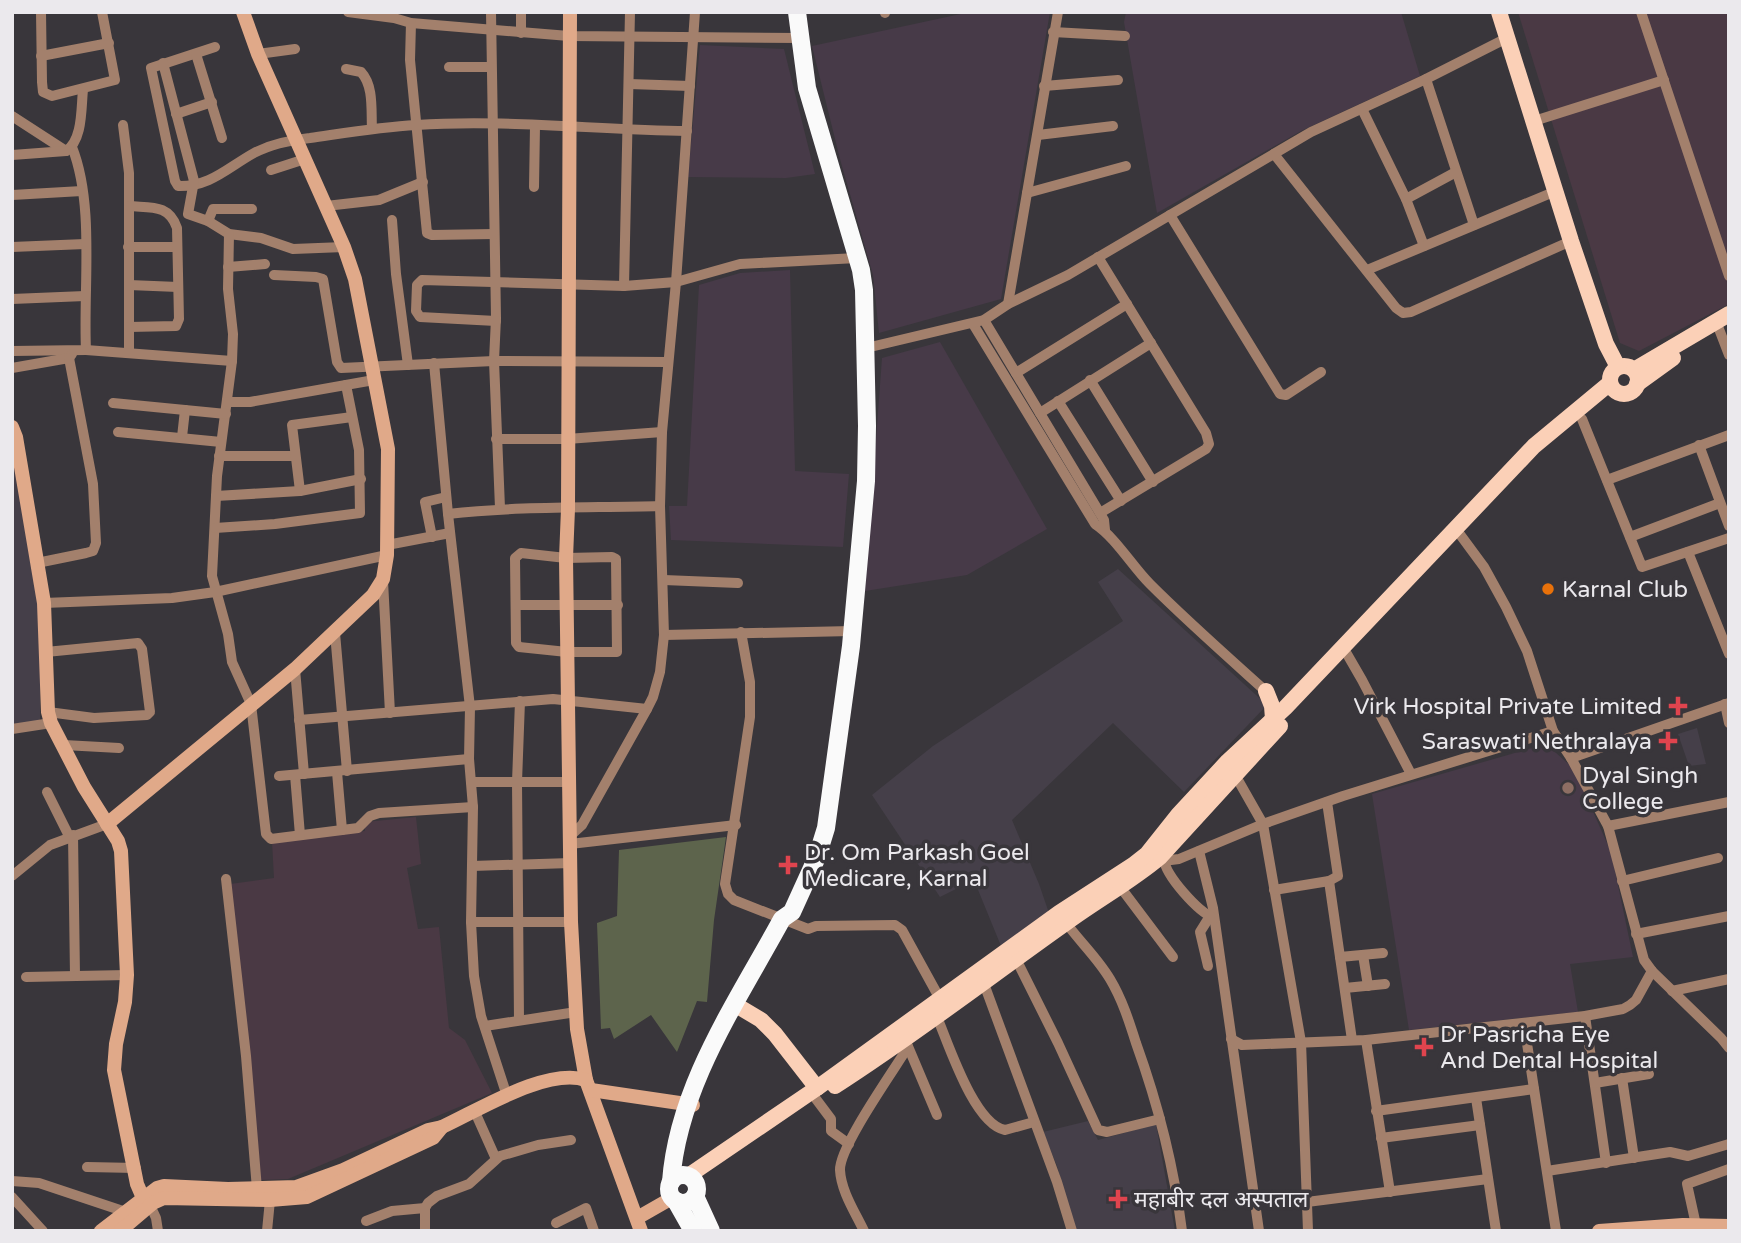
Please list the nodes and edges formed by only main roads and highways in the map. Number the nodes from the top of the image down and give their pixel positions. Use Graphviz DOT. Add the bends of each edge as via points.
graph roads {
  1 [pos="788,12"];
  2 [pos="797,12"];
  3 [pos="1499,12"];
  4 [pos="795,38"];
  5 [pos="1729,314"];
  6 [pos="1724,327"];
  7 [pos="1630,374"];
  8 [pos="1613,388"];
  9 [pos="1458,532"];
  10 [pos="1266,691"];
  11 [pos="1283,714"];
  12 [pos="1232,768"];
  13 [pos="1094,897"];
  14 [pos="1030,941"];
  15 [pos="736,1005"];
  16 [pos="905,1038"];
  17 [pos="817,1093"];
  18 [pos="682,1187"];
  19 [pos="693,1231"];
  20 [pos="711,1231"];
  1 -- 4 [label="highway"];
  2 -- 4 [label="highway"];
  3 -- 7 [label="main road" via="1606,344"];
  4 -- 15 [label="highway" via="793,68 808,132 853,258 862,349 858,477 848,631 818,822 782,908 782,919"];
  5 -- 7 [label="main road"];
  6 -- 7 [label="main road" via="1668,361"];
  7 -- 8 [label="main road" via="1612,372"];
  7 -- 8 [label="main road" via="1632,391 1627,394"];
  8 -- 9 [label="main road"];
  8 -- 9 [label="main road" via="1534,446"];
  9 -- 11 [label="main road"];
  10 -- 11 [label="main road" via="1272,706"];
  11 -- 12 [label="main road"];
  12 -- 13 [label="main road" via="1178,815 1147,854"];
  12 -- 13 [label="main road" via="1162,858 1121,888"];
  13 -- 14 [label="main road"];
  14 -- 16 [label="main road" via="1016,959"];
  14 -- 16 [label="main road" via="940,999"];
  15 -- 17 [label="main road" via="775,1034"];
  15 -- 18 [label="highway" via="716,1038 674,1154"];
  16 -- 17 [label="main road"];
  17 -- 18 [label="main road"];
  18 -- 19 [label="highway"];
  18 -- 20 [label="highway"];
}
